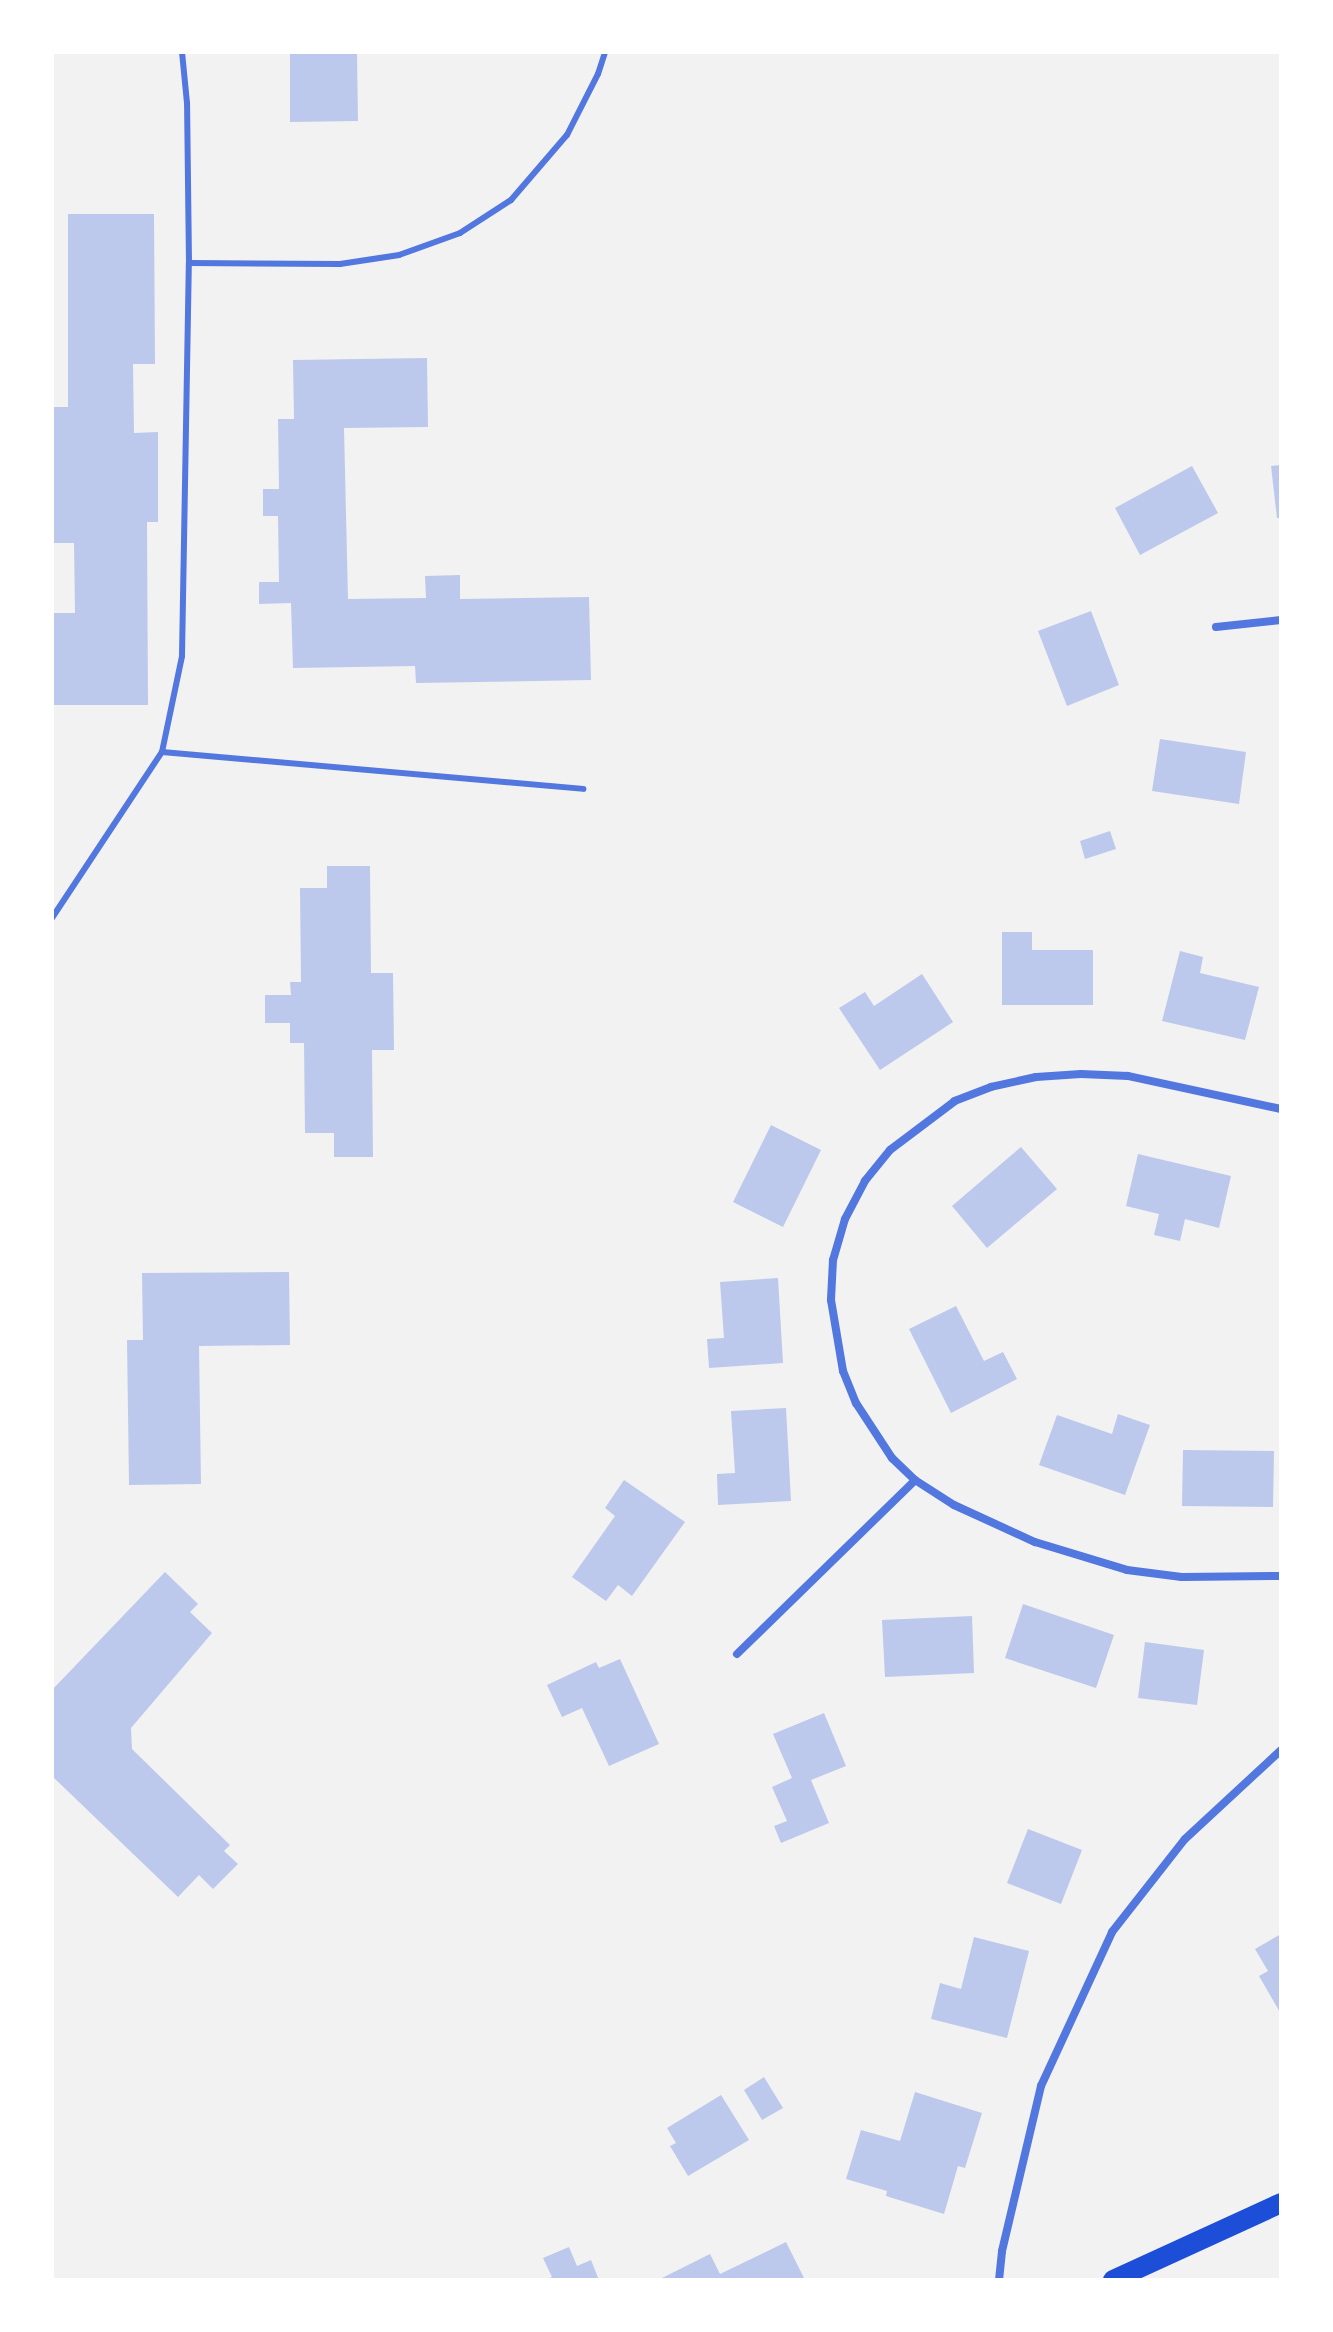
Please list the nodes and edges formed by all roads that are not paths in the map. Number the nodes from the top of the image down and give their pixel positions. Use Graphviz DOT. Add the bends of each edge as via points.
graph roads {
  1 [pos="182,52"];
  2 [pos="605,52"];
  3 [pos="189,263"];
  4 [pos="1281,620"];
  5 [pos="1216,627"];
  6 [pos="162,752"];
  7 [pos="583,789"];
  8 [pos="52,918"];
  9 [pos="1281,1109"];
  10 [pos="915,1480"];
  11 [pos="1281,1576"];
  12 [pos="737,1654"];
  13 [pos="1281,1750"];
  14 [pos="1281,2203"];
  15 [pos="999,2280"];
  16 [pos="1113,2280"];
  1 -- 3 [label="lane"];
  2 -- 3 [label="lane" via="567,135 511,200 460,233 399,255 340,264"];
  3 -- 6 [label="lane" via="182,656"];
  4 -- 5 [label="street"];
  6 -- 7 [label="lane"];
  6 -- 8 [label="lane"];
  9 -- 10 [label="street" via="1128,1076 1036,1077 955,1101 890,1150 865,1181 845,1219 833,1260 831,1300 843,1371 856,1403 892,1458"];
  10 -- 11 [label="street" via="993,1525 1079,1558 1182,1577"];
  10 -- 12 [label="street"];
  13 -- 15 [label="street" via="1185,1839 1112,1932 1041,2086"];
  14 -- 16 [label="main road"];
}
